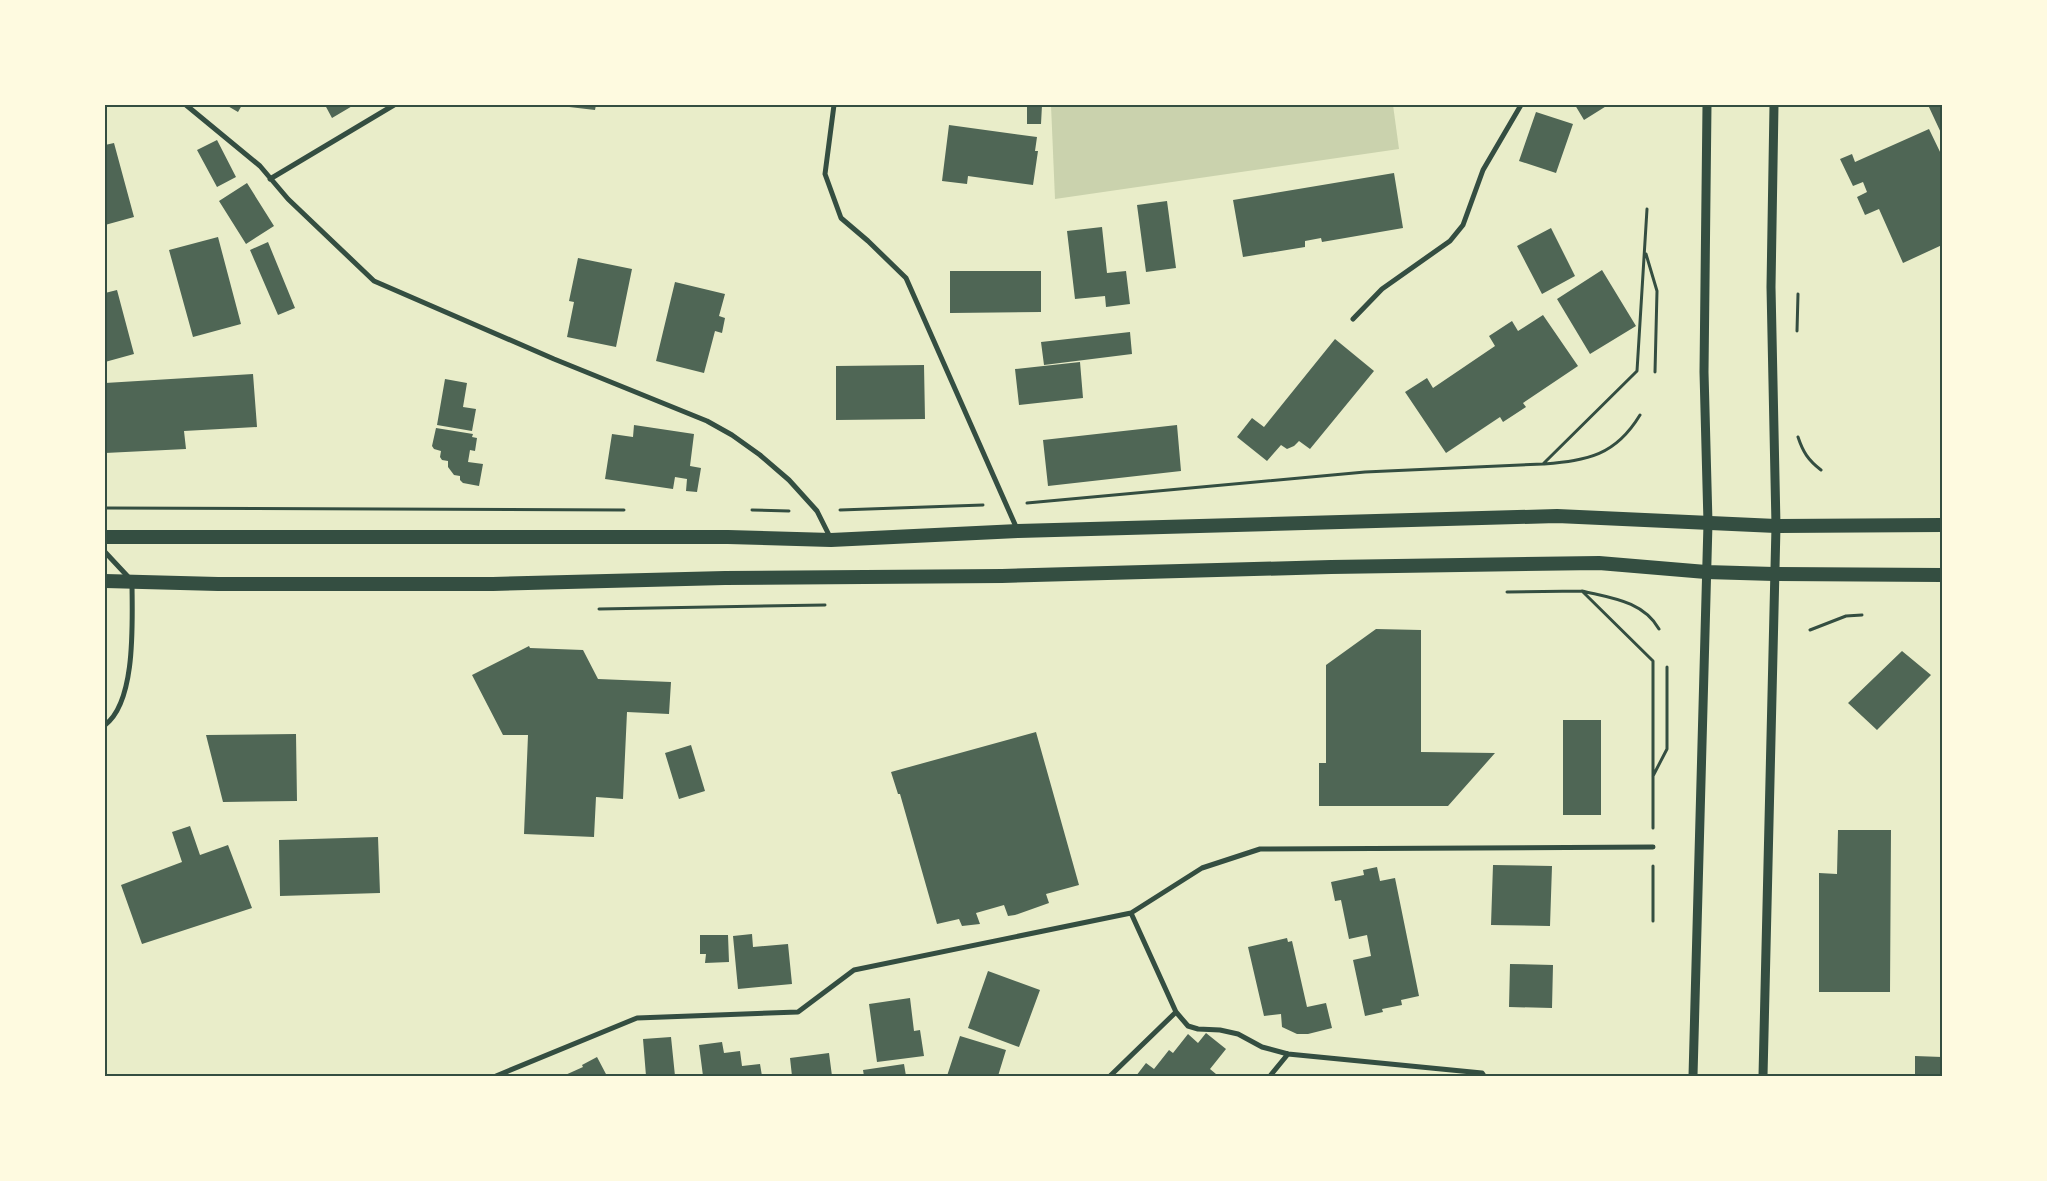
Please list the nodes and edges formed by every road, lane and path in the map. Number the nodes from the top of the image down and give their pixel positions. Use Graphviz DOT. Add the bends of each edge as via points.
graph roads {
  1 [pos="186,105"];
  2 [pos="394,105"];
  3 [pos="834,105"];
  4 [pos="1521,105"];
  5 [pos="1706,105"];
  6 [pos="1774,105"];
  7 [pos="270,179"];
  8 [pos="1647,209"];
  9 [pos="1644,251"];
  10 [pos="1353,319"];
  11 [pos="1655,372"];
  12 [pos="1640,415"];
  13 [pos="1798,430"];
  14 [pos="1543,464"];
  15 [pos="1821,470"];
  16 [pos="1007,504"];
  17 [pos="105,508"];
  18 [pos="631,510"];
  19 [pos="748,510"];
  20 [pos="817,511"];
  21 [pos="1708,524"];
  22 [pos="1776,526"];
  23 [pos="1942,526"];
  24 [pos="1018,531"];
  25 [pos="105,537"];
  26 [pos="831,540"];
  27 [pos="105,552"];
  28 [pos="1706,572"];
  29 [pos="1774,574"];
  30 [pos="1942,575"];
  31 [pos="105,581"];
  32 [pos="132,581"];
  33 [pos="1582,591"];
  34 [pos="1505,592"];
  35 [pos="831,604"];
  36 [pos="592,608"];
  37 [pos="1862,615"];
  38 [pos="1659,629"];
  39 [pos="1810,630"];
  40 [pos="1666,667"];
  41 [pos="105,726"];
  42 [pos="1653,777"];
  43 [pos="1652,848"];
  44 [pos="1131,913"];
  45 [pos="1653,921"];
  46 [pos="1176,1012"];
  47 [pos="1288,1054"];
  48 [pos="496,1076"];
  49 [pos="1110,1076"];
  50 [pos="1270,1076"];
  51 [pos="1484,1076"];
  52 [pos="1692,1076"];
  53 [pos="1763,1076"];
  1 -- 7 [label="street" via="260,166"];
  2 -- 7 [label="street"];
  3 -- 16 [label="street" via="825,174 841,218 906,278"];
  4 -- 10 [label="street" via="1483,170 1462,225 1450,241 1382,289"];
  5 -- 21 [label="street" via="1704,372"];
  6 -- 22 [label="street" via="1771,287"];
  7 -- 20 [label="street" via="374,281 707,421 760,455"];
  8 -- 9 [label="path"];
  9 -- 11 [label="path" via="1657,291"];
  9 -- 14 [label="path" via="1637,371"];
  12 -- 14 [label="path" via="1604,452 1580,461"];
  13 -- 15 [label="path" via="1802,451"];
  14 -- 16 [label="path" via="1365,472"];
  16 -- 20 [label="path"];
  16 -- 24 [label="street"];
  17 -- 18 [label="path"];
  19 -- 20 [label="path"];
  20 -- 26 [label="street"];
  21 -- 22 [label="highway"];
  21 -- 24 [label="highway" via="1557,516"];
  21 -- 28 [label="street"];
  22 -- 23 [label="highway"];
  22 -- 29 [label="street"];
  24 -- 26 [label="highway"];
  25 -- 26 [label="highway" via="728,537"];
  27 -- 32 [label="street"];
  28 -- 29 [label="highway"];
  28 -- 32 [label="highway" via="1598,563 494,584"];
  28 -- 52 [label="street"];
  29 -- 30 [label="highway"];
  29 -- 53 [label="street"];
  31 -- 32 [label="highway"];
  32 -- 41 [label="street" via="129,670 122,700"];
  33 -- 34 [label="path"];
  33 -- 38 [label="path" via="1630,602 1653,619"];
  33 -- 42 [label="path" via="1653,661"];
  35 -- 36 [label="path"];
  37 -- 39 [label="path" via="1846,616"];
  40 -- 42 [label="path" via="1667,749"];
  42 -- 43 [label="path"];
  43 -- 44 [label="street" via="1260,849 1202,868"];
  43 -- 45 [label="path"];
  44 -- 46 [label="street"];
  44 -- 48 [label="street" via="854,970 798,1012 637,1018"];
  46 -- 47 [label="street" via="1188,1026 1238,1034 1262,1047"];
  46 -- 49 [label="street"];
  47 -- 50 [label="street"];
  47 -- 51 [label="street" via="1482,1073"];
}
